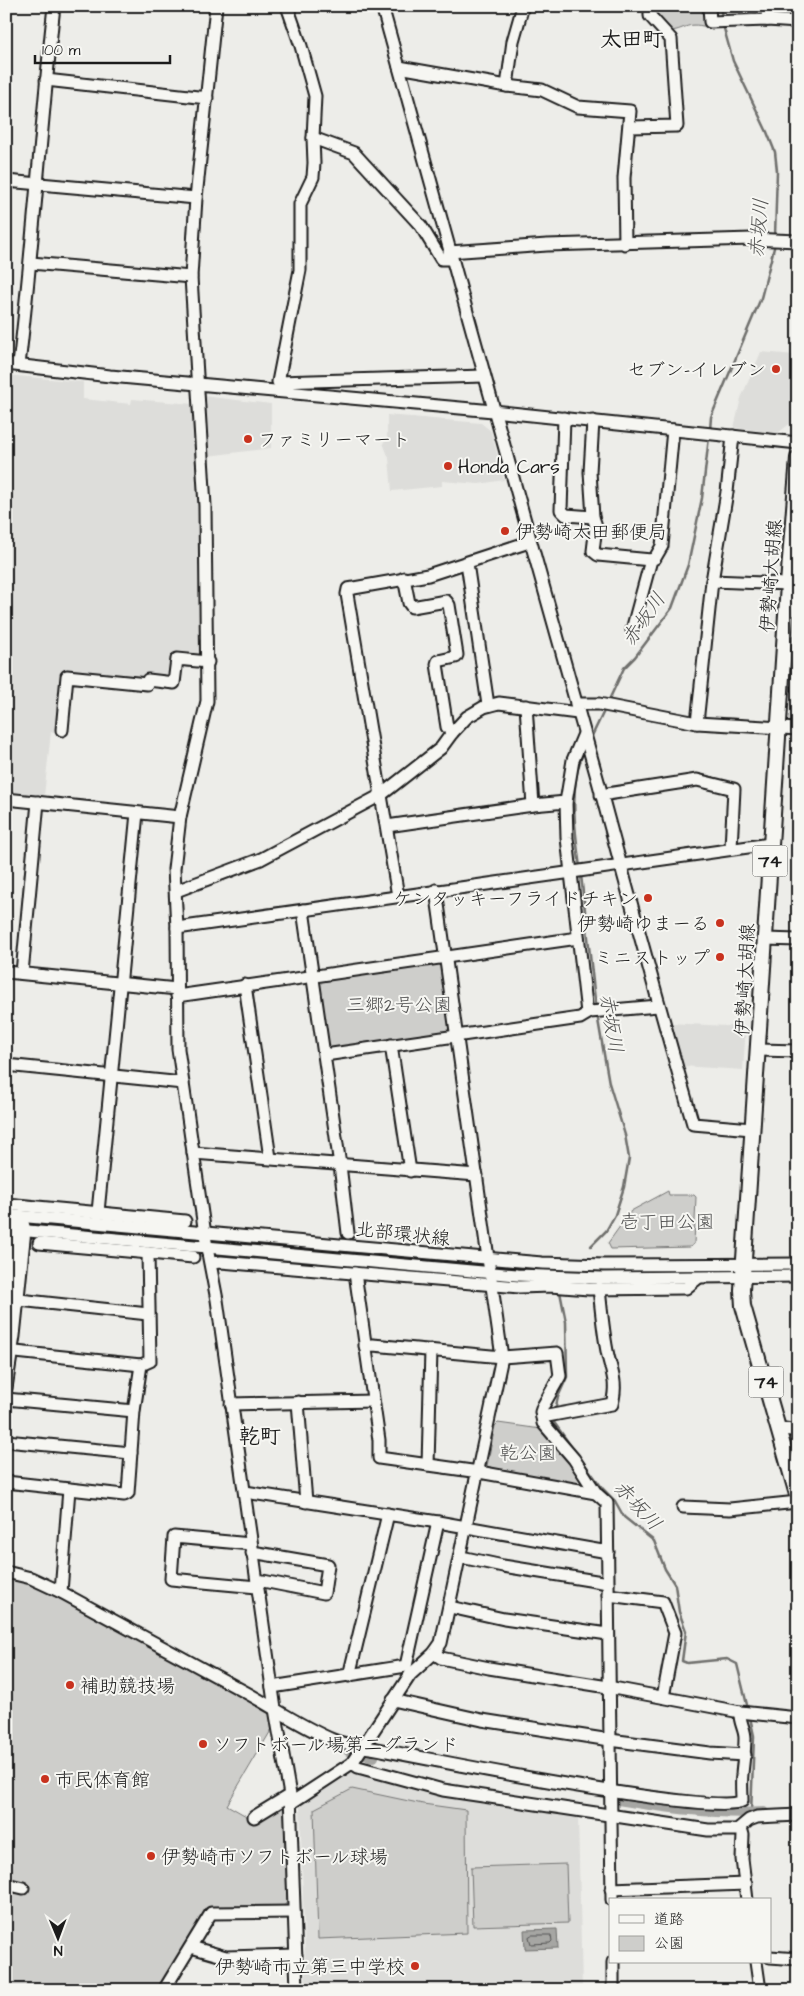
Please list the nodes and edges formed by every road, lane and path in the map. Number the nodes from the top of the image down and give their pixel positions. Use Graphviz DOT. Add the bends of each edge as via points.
graph roads {
  1 [pos="54,6"];
  2 [pos="216,6"];
  3 [pos="287,6"];
  4 [pos="382,6"];
  5 [pos="522,6"];
  6 [pos="650,6"];
  7 [pos="709,6"];
  8 [pos="768,6"];
  9 [pos="767,20"];
  10 [pos="798,22"];
  11 [pos="399,67"];
  12 [pos="46,80"];
  13 [pos="507,86"];
  14 [pos="207,98"];
  15 [pos="630,127"];
  16 [pos="313,138"];
  17 [pos="6,181"];
  18 [pos="36,185"];
  19 [pos="196,198"];
  20 [pos="795,241"];
  21 [pos="625,244"];
  22 [pos="450,255"];
  23 [pos="31,264"];
  24 [pos="191,277"];
  25 [pos="6,364"];
  26 [pos="19,365"];
  27 [pos="484,376"];
  28 [pos="196,384"];
  29 [pos="493,411"];
  30 [pos="564,418"];
  31 [pos="593,421"];
  32 [pos="673,430"];
  33 [pos="733,436"];
  34 [pos="798,443"];
  35 [pos="798,458"];
  36 [pos="592,517"];
  37 [pos="529,542"];
  38 [pos="651,560"];
  39 [pos="467,563"];
  40 [pos="404,578"];
  41 [pos="712,581"];
  42 [pos="788,584"];
  43 [pos="632,630"];
  44 [pos="208,662"];
  45 [pos="488,705"];
  46 [pos="526,706"];
  47 [pos="577,708"];
  48 [pos="698,723"];
  49 [pos="779,728"];
  50 [pos="62,730"];
  51 [pos="798,730"];
  52 [pos="452,732"];
  53 [pos="584,734"];
  54 [pos="381,795"];
  55 [pos="601,795"];
  56 [pos="6,799"];
  57 [pos="38,802"];
  58 [pos="566,802"];
  59 [pos="533,805"];
  60 [pos="136,813"];
  61 [pos="180,817"];
  62 [pos="387,826"];
  63 [pos="770,844"];
  64 [pos="731,848"];
  65 [pos="620,866"];
  66 [pos="573,872"];
  67 [pos="436,890"];
  68 [pos="176,891"];
  69 [pos="398,896"];
  70 [pos="303,910"];
  71 [pos="177,928"];
  72 [pos="578,938"];
  73 [pos="765,939"];
  74 [pos="798,940"];
  75 [pos="446,957"];
  76 [pos="6,972"];
  77 [pos="22,973"];
  78 [pos="313,976"];
  79 [pos="120,983"];
  80 [pos="245,985"];
  81 [pos="177,993"];
  82 [pos="658,1006"];
  83 [pos="587,1013"];
  84 [pos="458,1036"];
  85 [pos="391,1045"];
  86 [pos="759,1050"];
  87 [pos="798,1051"];
  88 [pos="325,1055"];
  89 [pos="6,1065"];
  90 [pos="112,1075"];
  91 [pos="183,1083"];
  92 [pos="752,1129"];
  93 [pos="193,1153"];
  94 [pos="270,1158"];
  95 [pos="340,1165"];
  96 [pos="410,1171"];
  97 [pos="477,1175"];
  98 [pos="6,1204"];
  99 [pos="75,1210"];
  100 [pos="98,1212"];
  101 [pos="111,1214"];
  102 [pos="6,1215"];
  103 [pos="20,1216"];
  104 [pos="54,1218"];
  105 [pos="185,1221"];
  106 [pos="125,1226"];
  107 [pos="16,1230"];
  108 [pos="57,1233"];
  109 [pos="206,1233"];
  110 [pos="348,1233"];
  111 [pos="39,1243"];
  112 [pos="181,1245"];
  113 [pos="75,1246"];
  114 [pos="207,1248"];
  115 [pos="153,1253"];
  116 [pos="194,1257"];
  117 [pos="488,1259"];
  118 [pos="211,1263"];
  119 [pos="798,1264"];
  120 [pos="744,1271"];
  121 [pos="491,1272"];
  122 [pos="355,1273"];
  123 [pos="798,1276"];
  124 [pos="698,1278"];
  125 [pos="492,1284"];
  126 [pos="599,1288"];
  127 [pos="14,1300"];
  128 [pos="148,1314"];
  129 [pos="6,1336"];
  130 [pos="365,1346"];
  131 [pos="431,1350"];
  132 [pos="9,1352"];
  133 [pos="502,1357"];
  134 [pos="141,1365"];
  135 [pos="6,1388"];
  136 [pos="6,1399"];
  137 [pos="373,1401"];
  138 [pos="298,1402"];
  139 [pos="231,1404"];
  140 [pos="134,1411"];
  141 [pos="542,1417"];
  142 [pos="778,1428"];
  143 [pos="798,1431"];
  144 [pos="6,1441"];
  145 [pos="131,1453"];
  146 [pos="428,1465"];
  147 [pos="479,1472"];
  148 [pos="6,1482"];
  149 [pos="69,1489"];
  150 [pos="245,1492"];
  151 [pos="596,1492"];
  152 [pos="798,1500"];
  153 [pos="306,1502"];
  154 [pos="683,1507"];
  155 [pos="388,1514"];
  156 [pos="438,1522"];
  157 [pos="467,1528"];
  158 [pos="251,1548"];
  159 [pos="608,1552"];
  160 [pos="461,1556"];
  161 [pos="6,1572"];
  162 [pos="608,1583"];
  163 [pos="257,1584"];
  164 [pos="61,1592"];
  165 [pos="608,1595"];
  166 [pos="450,1607"];
  167 [pos="608,1634"];
  168 [pos="434,1653"];
  169 [pos="350,1676"];
  170 [pos="272,1687"];
  171 [pos="608,1687"];
  172 [pos="662,1696"];
  173 [pos="393,1700"];
  174 [pos="275,1709"];
  175 [pos="740,1712"];
  176 [pos="798,1718"];
  177 [pos="610,1740"];
  178 [pos="363,1747"];
  179 [pos="745,1754"];
  180 [pos="352,1763"];
  181 [pos="612,1790"];
  182 [pos="290,1799"];
  183 [pos="798,1815"];
  184 [pos="611,1816"];
  185 [pos="254,1817"];
  186 [pos="741,1828"];
  187 [pos="6,1884"];
  188 [pos="746,1884"];
  189 [pos="23,1888"];
  190 [pos="612,1894"];
  191 [pos="747,1898"];
  192 [pos="294,1912"];
  193 [pos="191,1947"];
  194 [pos="296,1955"];
  195 [pos="772,1957"];
  196 [pos="798,1959"];
  197 [pos="613,1964"];
  198 [pos="756,1964"];
  199 [pos="164,1990"];
  200 [pos="297,1990"];
  201 [pos="613,1990"];
  202 [pos="760,1990"];
  1 -- 12 [label="street"];
  2 -- 14 [label="street"];
  3 -- 16 [label="street" via="315,96"];
  4 -- 11 [label="street"];
  5 -- 13 [label="street"];
  6 -- 15 [label="street" via="650,16 671,39 677,126"];
  7 -- 9 [label="street" via="711,22"];
  8 -- 9 [label="street"];
  9 -- 10 [label="street"];
  11 -- 13 [label="street"];
  11 -- 22 [label="street"];
  12 -- 14 [label="street"];
  12 -- 18 [label="street"];
  13 -- 15 [label="street" via="542,90 578,107 630,111"];
  14 -- 19 [label="street"];
  15 -- 21 [label="street" via="624,178"];
  16 -- 22 [label="street" via="354,153 421,226 442,259"];
  16 -- 27 [label="street" via="313,177 300,204 300,270 278,382"];
  17 -- 18 [label="street"];
  18 -- 19 [label="street"];
  18 -- 23 [label="street"];
  19 -- 24 [label="street"];
  20 -- 21 [label="street" via="752,239"];
  21 -- 22 [label="street" via="547,245"];
  22 -- 27 [label="street"];
  23 -- 24 [label="street"];
  23 -- 26 [label="street"];
  24 -- 28 [label="street"];
  25 -- 26 [label="street"];
  26 -- 28 [label="street"];
  27 -- 29 [label="street"];
  28 -- 29 [label="street"];
  28 -- 44 [label="street" via="205,506"];
  29 -- 30 [label="street"];
  29 -- 37 [label="street"];
  30 -- 31 [label="street"];
  30 -- 36 [label="street" via="560,510 566,515"];
  31 -- 32 [label="street"];
  31 -- 36 [label="street"];
  32 -- 33 [label="street"];
  32 -- 38 [label="street" via="662,546"];
  33 -- 34 [label="street"];
  33 -- 41 [label="street"];
  35 -- 42 [label="main road, 伊勢崎大胡線 / 74"];
  36 -- 38 [label="street" via="596,526 593,552"];
  37 -- 39 [label="street"];
  37 -- 47 [label="street"];
  38 -- 43 [label="street"];
  39 -- 40 [label="street"];
  39 -- 45 [label="street"];
  40 -- 52 [label="street" via="412,607 446,601 449,604 457,655 438,660 438,664 447,727"];
  40 -- 54 [label="street" via="348,589 347,594"];
  41 -- 42 [label="street"];
  41 -- 48 [label="street"];
  42 -- 49 [label="main road, 伊勢崎大胡線 / 74"];
  44 -- 50 [label="street" via="177,659 174,683 148,680 147,684 68,676"];
  44 -- 61 [label="street" via="208,701"];
  45 -- 46 [label="street"];
  45 -- 52 [label="street" via="467,717"];
  46 -- 47 [label="street"];
  46 -- 59 [label="street"];
  47 -- 48 [label="street" via="599,704"];
  47 -- 53 [label="street"];
  48 -- 49 [label="street"];
  49 -- 51 [label="street"];
  49 -- 63 [label="main road, 伊勢崎大胡線 / 74"];
  52 -- 54 [label="street" via="441,748"];
  53 -- 55 [label="street"];
  53 -- 58 [label="street" via="573,760"];
  54 -- 62 [label="street"];
  54 -- 68 [label="street" via="261,860"];
  55 -- 64 [label="street" via="697,780 734,789"];
  55 -- 65 [label="street"];
  56 -- 57 [label="street"];
  57 -- 60 [label="street"];
  57 -- 77 [label="street"];
  58 -- 59 [label="street"];
  58 -- 66 [label="street" via="567,838"];
  59 -- 62 [label="street"];
  60 -- 61 [label="street"];
  60 -- 79 [label="street"];
  61 -- 68 [label="street" via="174,862"];
  62 -- 69 [label="street"];
  63 -- 64 [label="street"];
  63 -- 73 [label="main road, 伊勢崎大胡線 / 74"];
  64 -- 65 [label="street"];
  65 -- 66 [label="street"];
  65 -- 82 [label="street"];
  66 -- 67 [label="street"];
  66 -- 72 [label="street"];
  67 -- 69 [label="street"];
  67 -- 75 [label="street"];
  68 -- 71 [label="street"];
  69 -- 70 [label="street"];
  70 -- 71 [label="street"];
  70 -- 78 [label="street"];
  71 -- 81 [label="street"];
  72 -- 75 [label="street"];
  72 -- 83 [label="street"];
  73 -- 74 [label="street"];
  73 -- 86 [label="main road, 伊勢崎大胡線 / 74"];
  75 -- 78 [label="street"];
  75 -- 84 [label="street"];
  76 -- 77 [label="street"];
  77 -- 79 [label="street"];
  78 -- 80 [label="street"];
  78 -- 88 [label="street"];
  79 -- 81 [label="street"];
  79 -- 90 [label="street"];
  80 -- 81 [label="street"];
  80 -- 94 [label="street"];
  81 -- 91 [label="street" via="178,1049"];
  82 -- 83 [label="street"];
  82 -- 92 [label="street" via="693,1124"];
  83 -- 84 [label="street" via="580,1018"];
  84 -- 85 [label="street"];
  84 -- 97 [label="street"];
  85 -- 88 [label="street"];
  85 -- 96 [label="street"];
  86 -- 87 [label="street"];
  86 -- 92 [label="main road, 伊勢崎大胡線 / 74"];
  88 -- 95 [label="street"];
  89 -- 90 [label="street"];
  90 -- 91 [label="street"];
  90 -- 100 [label="street"];
  91 -- 93 [label="street"];
  92 -- 120 [label="main road, 伊勢崎大胡線 / 74"];
  93 -- 94 [label="street"];
  93 -- 109 [label="street"];
  94 -- 95 [label="street"];
  95 -- 96 [label="street"];
  95 -- 110 [label="street"];
  96 -- 97 [label="street"];
  97 -- 117 [label="street"];
  98 -- 99 [label="street"];
  99 -- 100 [label="street"];
  99 -- 104 [label="street"];
  100 -- 101 [label="street"];
  101 -- 105 [label="street"];
  101 -- 106 [label="street"];
  102 -- 103 [label="street, 北部環状線"];
  103 -- 104 [label="street, 北部環状線"];
  103 -- 107 [label="street"];
  104 -- 106 [label="street, 北部環状線"];
  106 -- 109 [label="street, 北部環状線"];
  107 -- 108 [label="street, 北部環状線"];
  107 -- 127 [label="street"];
  108 -- 112 [label="street, 北部環状線"];
  108 -- 113 [label="street"];
  109 -- 114 [label="street"];
  109 -- 117 [label="street, 北部環状線"];
  111 -- 113 [label="street"];
  112 -- 114 [label="street, 北部環状線"];
  112 -- 115 [label="street"];
  113 -- 115 [label="street"];
  114 -- 118 [label="street"];
  114 -- 121 [label="street, 北部環状線"];
  115 -- 116 [label="street"];
  115 -- 128 [label="street"];
  117 -- 120 [label="street, 北部環状線"];
  117 -- 121 [label="street"];
  118 -- 122 [label="street"];
  118 -- 139 [label="street"];
  119 -- 120 [label="street, 北部環状線"];
  120 -- 123 [label="street, 北部環状線"];
  120 -- 124 [label="street, 北部環状線"];
  120 -- 142 [label="main road, 伊勢崎大胡線 / 74" via="744,1306"];
  121 -- 124 [label="street, 北部環状線" via="583,1278"];
  121 -- 125 [label="street"];
  122 -- 125 [label="street"];
  122 -- 130 [label="street"];
  124 -- 126 [label="street" via="686,1288"];
  125 -- 126 [label="street"];
  125 -- 133 [label="street"];
  126 -- 141 [label="street" via="607,1352 613,1370 615,1392 612,1404"];
  127 -- 128 [label="street"];
  127 -- 129 [label="street"];
  127 -- 132 [label="street"];
  128 -- 134 [label="street" via="150,1360"];
  130 -- 131 [label="street"];
  130 -- 137 [label="street"];
  131 -- 133 [label="street"];
  131 -- 146 [label="street"];
  132 -- 134 [label="street"];
  132 -- 135 [label="street"];
  133 -- 141 [label="street" via="557,1353 560,1376 543,1406"];
  133 -- 147 [label="street"];
  134 -- 140 [label="street"];
  136 -- 140 [label="street"];
  137 -- 138 [label="street"];
  137 -- 146 [label="street" via="379,1458"];
  138 -- 139 [label="street"];
  138 -- 153 [label="street"];
  139 -- 150 [label="street"];
  140 -- 145 [label="street"];
  141 -- 151 [label="street" via="546,1428 574,1459"];
  142 -- 143 [label="street"];
  142 -- 152 [label="main road, 伊勢崎大胡線 / 74"];
  144 -- 145 [label="street"];
  145 -- 149 [label="street" via="128,1493"];
  146 -- 147 [label="street"];
  147 -- 151 [label="street"];
  147 -- 157 [label="street"];
  148 -- 149 [label="street"];
  149 -- 164 [label="street"];
  150 -- 153 [label="street"];
  150 -- 158 [label="street"];
  151 -- 159 [label="street" via="607,1503"];
  152 -- 154 [label="street" via="730,1509"];
  153 -- 155 [label="street"];
  155 -- 156 [label="street"];
  155 -- 169 [label="street"];
  156 -- 157 [label="street"];
  156 -- 169 [label="street" via="406,1666"];
  157 -- 159 [label="street"];
  157 -- 160 [label="street"];
  158 -- 163 [label="street"];
  158 -- 163 [label="street" via="258,1553 328,1565 324,1593 263,1581"];
  158 -- 163 [label="street" via="174,1537 171,1579"];
  159 -- 162 [label="street"];
  160 -- 162 [label="street"];
  160 -- 166 [label="street"];
  161 -- 164 [label="street" via="32,1578"];
  162 -- 165 [label="street"];
  163 -- 170 [label="street"];
  164 -- 174 [label="street"];
  165 -- 167 [label="street"];
  165 -- 172 [label="street" via="663,1602 675,1633"];
  166 -- 167 [label="street" via="504,1619"];
  166 -- 168 [label="street" via="444,1637"];
  167 -- 171 [label="street"];
  168 -- 171 [label="street" via="441,1658 489,1668"];
  168 -- 173 [label="street" via="410,1675"];
  169 -- 170 [label="street"];
  170 -- 174 [label="street"];
  171 -- 172 [label="street"];
  171 -- 177 [label="street"];
  172 -- 175 [label="street"];
  173 -- 177 [label="street" via="482,1720"];
  173 -- 178 [label="street"];
  174 -- 178 [label="street" via="335,1741"];
  174 -- 182 [label="street"];
  175 -- 176 [label="street"];
  175 -- 179 [label="street"];
  177 -- 179 [label="street" via="710,1753"];
  177 -- 181 [label="street"];
  178 -- 180 [label="street"];
  178 -- 181 [label="street"];
  179 -- 181 [label="street" via="741,1775 742,1801 739,1803 717,1804"];
  180 -- 182 [label="street"];
  180 -- 184 [label="street" via="443,1790"];
  181 -- 184 [label="street"];
  182 -- 185 [label="street"];
  182 -- 192 [label="street"];
  183 -- 186 [label="street" via="757,1817 748,1820"];
  184 -- 186 [label="street" via="708,1830"];
  184 -- 190 [label="street"];
  186 -- 188 [label="street"];
  187 -- 189 [label="street"];
  188 -- 190 [label="street"];
  188 -- 191 [label="street"];
  192 -- 193 [label="street" via="211,1913"];
  192 -- 194 [label="street"];
  193 -- 194 [label="street" via="226,1957"];
  193 -- 199 [label="street"];
  194 -- 200 [label="street"];
  195 -- 196 [label="street"];
  197 -- 201 [label="street"];
  198 -- 202 [label="street"];
}
